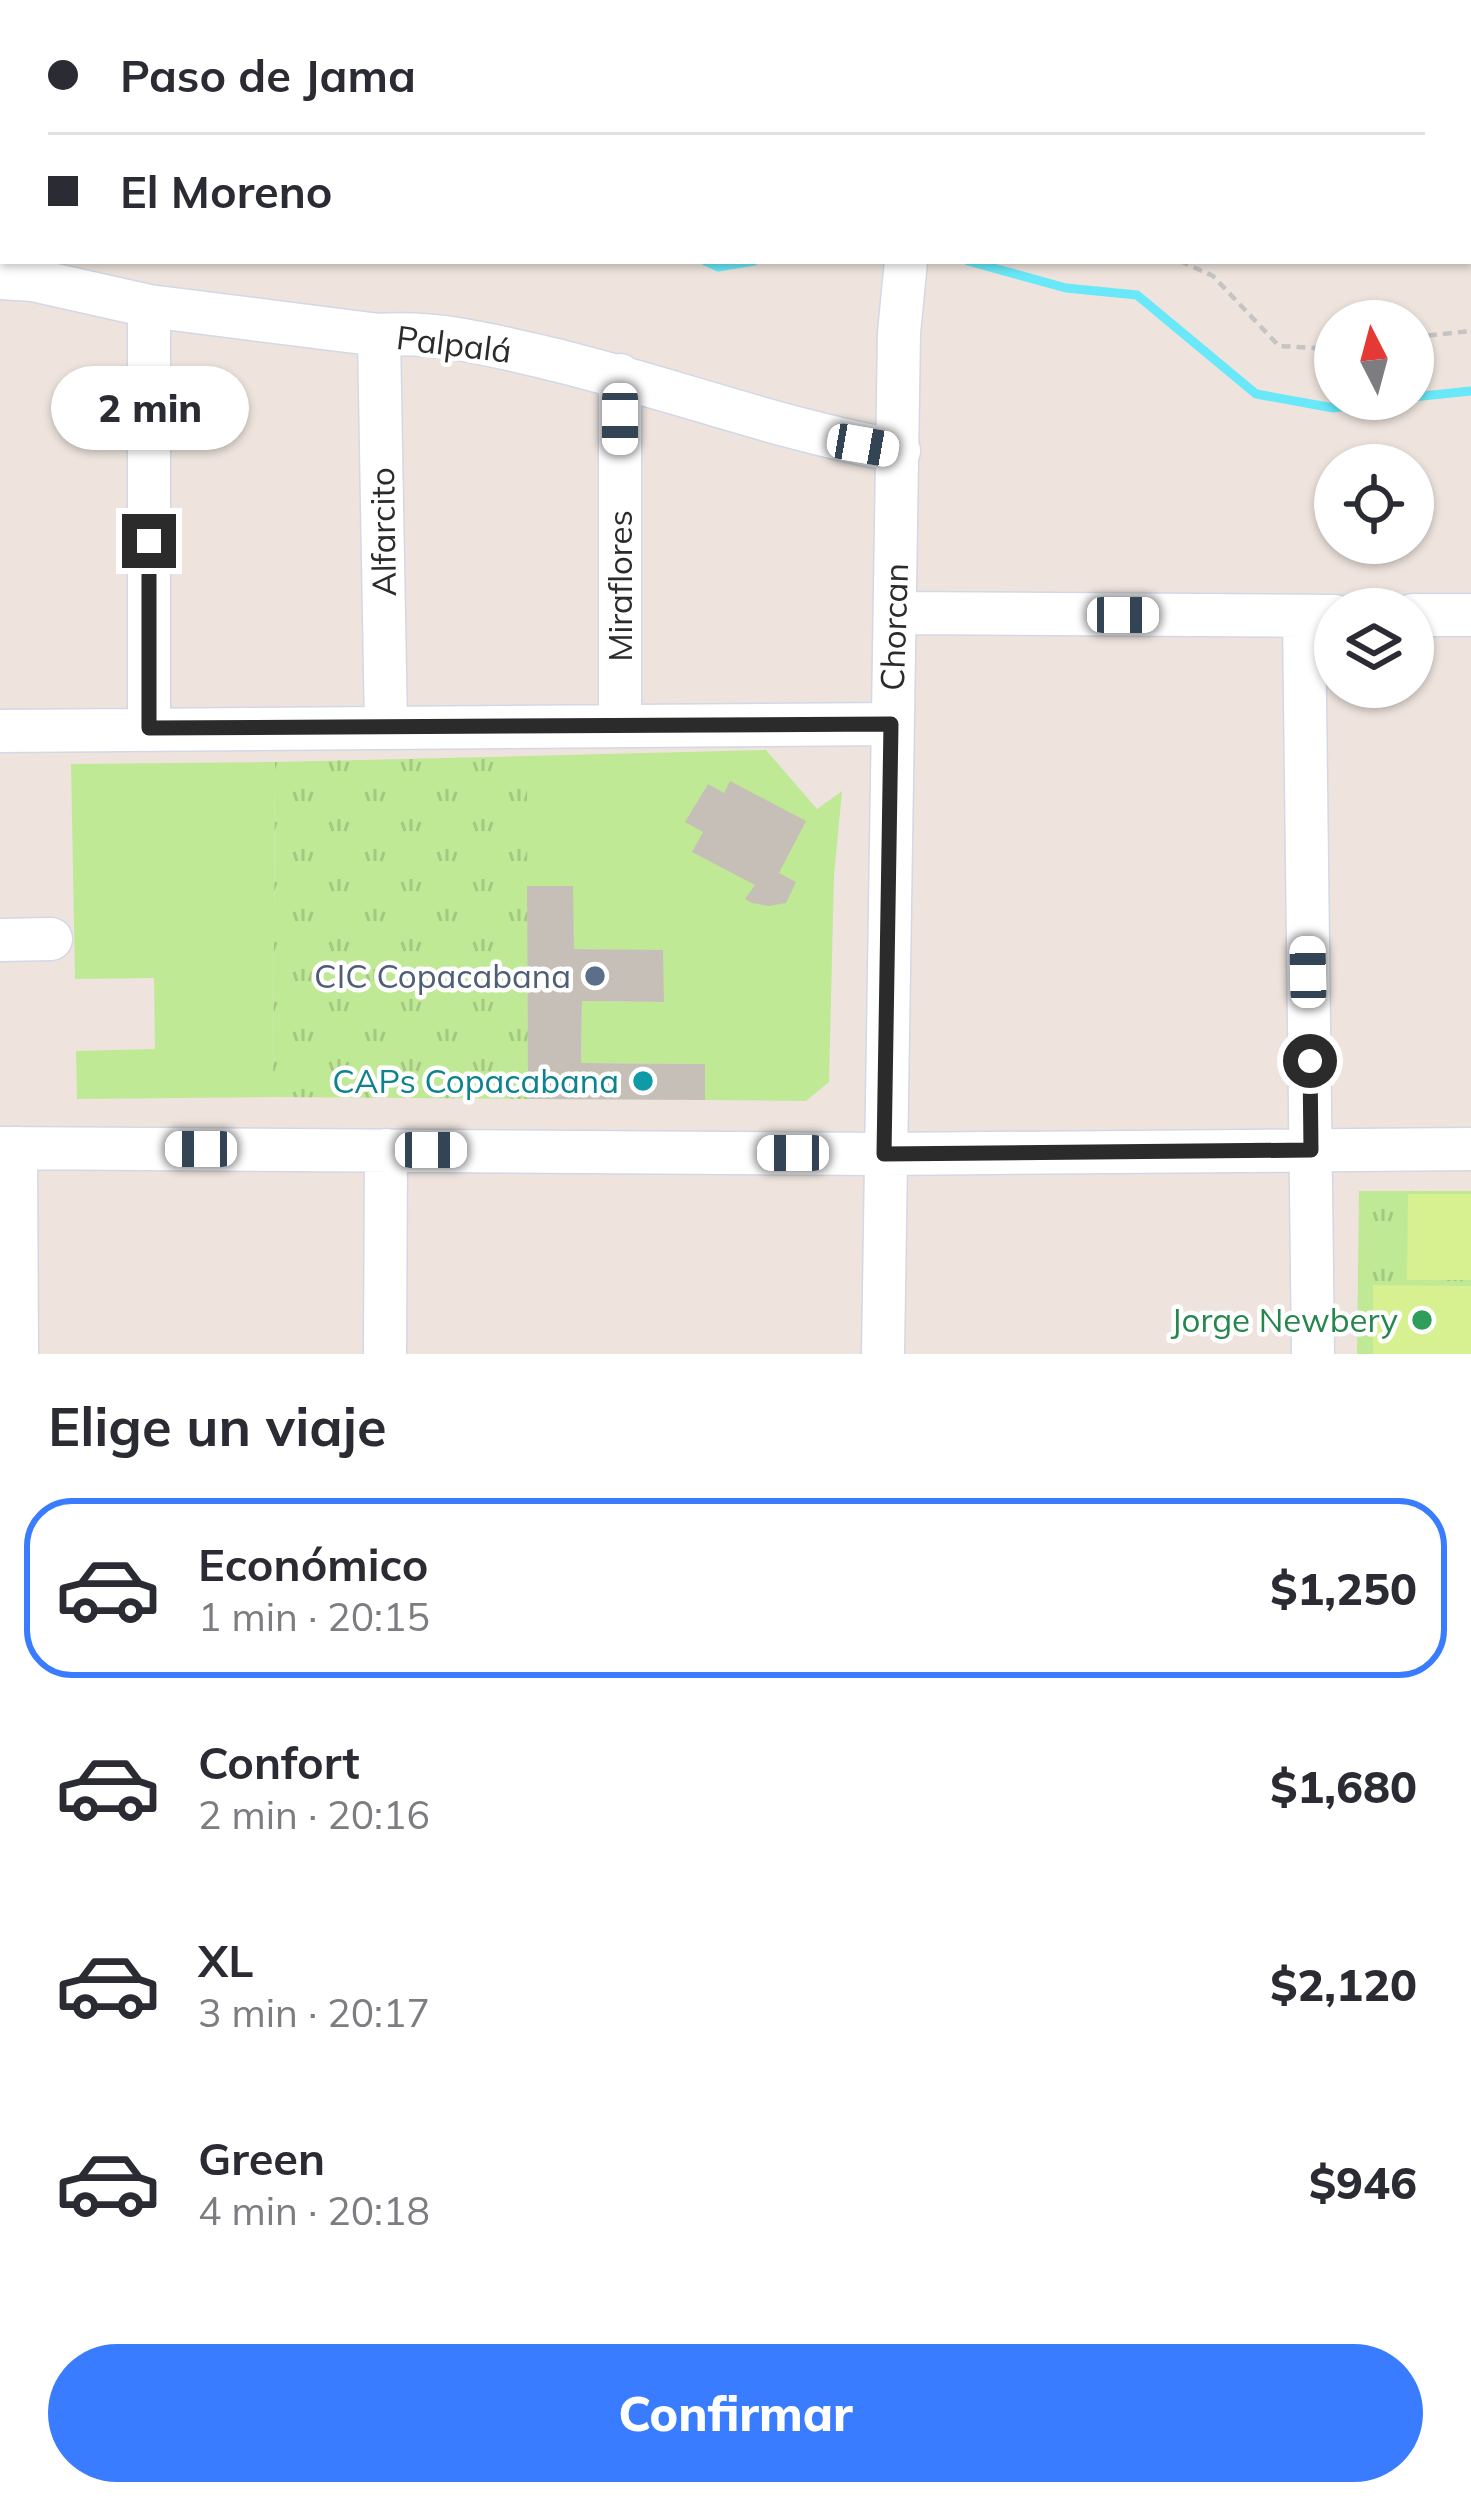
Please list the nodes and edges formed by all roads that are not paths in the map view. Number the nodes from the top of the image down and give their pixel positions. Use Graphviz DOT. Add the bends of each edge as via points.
graph roads {
  1 [pos="906,264"];
  2 [pos="0,278"];
  3 [pos="149,306"];
  4 [pos="380,335"];
  5 [pos="620,375"];
  6 [pos="899,452"];
  7 [pos="896,614"];
  8 [pos="1434,615"];
  9 [pos="1471,615"];
  10 [pos="1314,616"];
  11 [pos="1318,708"];
  12 [pos="620,724"];
  13 [pos="891,724"];
  14 [pos="149,728"];
  15 [pos="386,728"];
  16 [pos="0,731"];
  17 [pos="51,939"];
  18 [pos="0,940"];
  19 [pos="8,1148"];
  20 [pos="1471,1149"];
  21 [pos="386,1150"];
  22 [pos="1311,1150"];
  23 [pos="884,1154"];
  24 [pos="17,1354"];
  25 [pos="385,1354"];
  26 [pos="884,1354"];
  27 [pos="1313,1354"];
  1 -- 6 [label="street, Chorcan"];
  2 -- 3 [label="street, Palpalá"];
  3 -- 4 [label="street, Palpalá"];
  3 -- 14 [label="street"];
  4 -- 5 [label="street, Palpalá" via="469,340"];
  4 -- 15 [label="street, Alfarcito"];
  5 -- 6 [label="street, Palpalá" via="827,439"];
  5 -- 12 [label="street, Miraflores"];
  6 -- 7 [label="street, Chorcan"];
  7 -- 10 [label="street"];
  7 -- 13 [label="street, Chorcan"];
  8 -- 9 [label="street"];
  11 -- 22 [label="street"];
  12 -- 13 [label="street"];
  12 -- 15 [label="street"];
  13 -- 23 [label="street, Chorcan"];
  14 -- 15 [label="street"];
  14 -- 16 [label="street"];
  17 -- 18 [label="street"];
  19 -- 21 [label="street"];
  19 -- 24 [label="street"];
  20 -- 22 [label="street"];
  21 -- 23 [label="street"];
  21 -- 25 [label="street"];
  22 -- 23 [label="street"];
  22 -- 27 [label="street"];
  23 -- 26 [label="street, Chorcan"];
}
